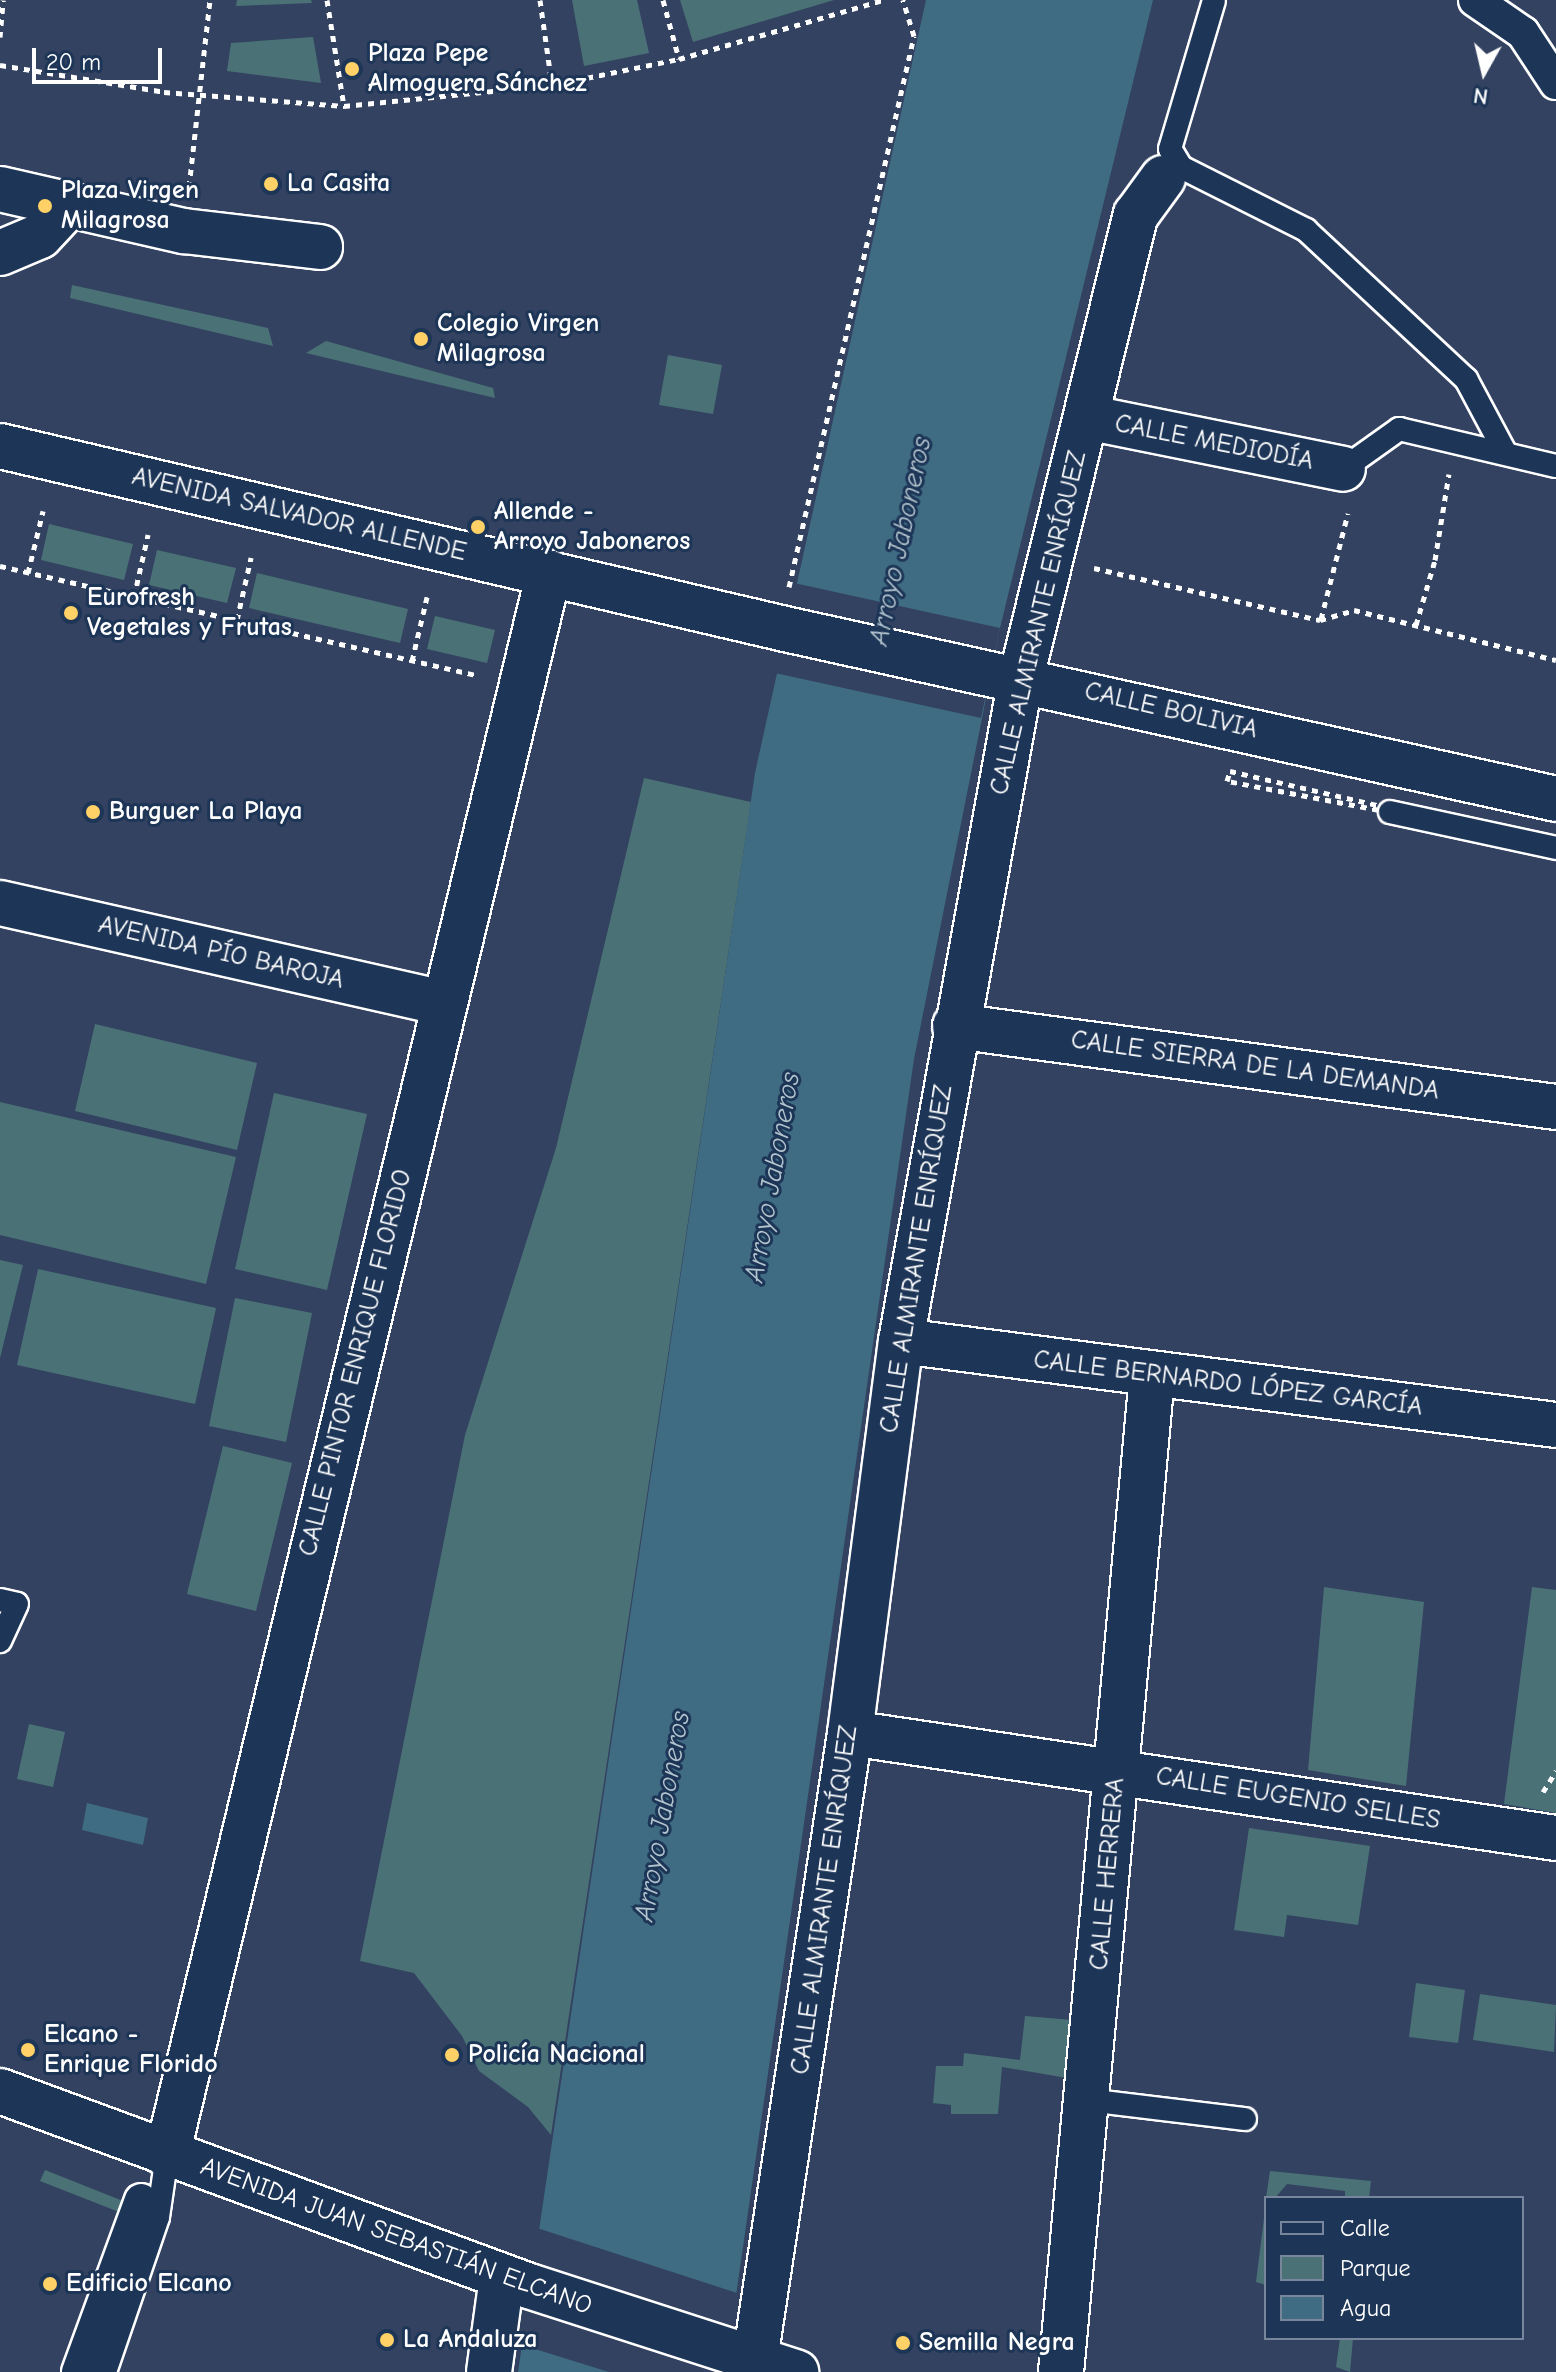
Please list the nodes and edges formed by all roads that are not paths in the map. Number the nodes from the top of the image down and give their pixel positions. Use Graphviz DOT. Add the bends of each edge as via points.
graph roads {
  1 [pos="1214,0"];
  2 [pos="1475,0"];
  3 [pos="1556,83"];
  4 [pos="1172,173"];
  5 [pos="0,189"];
  6 [pos="67,207"];
  7 [pos="320,247"];
  8 [pos="0,253"];
  9 [pos="1086,417"];
  10 [pos="0,446"];
  11 [pos="1505,452"];
  12 [pos="1556,466"];
  13 [pos="1343,469"];
  14 [pos="549,572"];
  15 [pos="786,613"];
  16 [pos="1005,677"];
  17 [pos="1556,799"];
  18 [pos="1390,812"];
  19 [pos="1556,848"];
  20 [pos="0,903"];
  21 [pos="442,1003"];
  22 [pos="955,1026"];
  23 [pos="1556,1107"];
  24 [pos="901,1341"];
  25 [pos="1152,1376"];
  26 [pos="1556,1425"];
  27 [pos="0,1600"];
  28 [pos="0,1641"];
  29 [pos="850,1733"];
  30 [pos="1117,1772"];
  31 [pos="1556,1838"];
  32 [pos="0,2091"];
  33 [pos="1087,2100"];
  34 [pos="1245,2119"];
  35 [pos="167,2155"];
  36 [pos="141,2200"];
  37 [pos="516,2282"];
  38 [pos="745,2360"];
  39 [pos="78,2372"];
  40 [pos="105,2372"];
  41 [pos="489,2372"];
  42 [pos="796,2372"];
  43 [pos="1061,2372"];
  1 -- 4 [label="lane" via="1170,149"];
  2 -- 3 [label="street" via="1523,33"];
  4 -- 9 [label="street, CALLE ALMIRANTE ENRÍQUEZ" via="1136,215"];
  4 -- 11 [label="lane" via="1306,230 1466,379"];
  5 -- 6 [label="street"];
  6 -- 7 [label="street" via="184,231"];
  6 -- 8 [label="street" via="40,236"];
  9 -- 13 [label="street, CALLE MEDIODÍA"];
  9 -- 16 [label="street, CALLE ALMIRANTE ENRÍQUEZ" via="1050,558"];
  10 -- 14 [label="street, AVENIDA SALVADOR ALLENDE"];
  11 -- 12 [label="lane"];
  11 -- 13 [label="lane" via="1399,429"];
  14 -- 15 [label="street, AVENIDA SALVADOR ALLENDE"];
  14 -- 21 [label="street, CALLE PINTOR ENRIQUE FLORIDO"];
  15 -- 16 [label="street, CALLE BOLIVIA"];
  16 -- 17 [label="street, CALLE BOLIVIA"];
  16 -- 22 [label="street, CALLE ALMIRANTE ENRÍQUEZ"];
  18 -- 19 [label="lane"];
  20 -- 21 [label="street, AVENIDA PÍO BAROJA"];
  21 -- 35 [label="street, CALLE PINTOR ENRIQUE FLORIDO"];
  22 -- 23 [label="street, CALLE SIERRA DE LA DEMANDA"];
  22 -- 24 [label="street, CALLE ALMIRANTE ENRÍQUEZ"];
  24 -- 25 [label="street, CALLE BERNARDO LÓPEZ GARCÍA"];
  24 -- 29 [label="street, CALLE ALMIRANTE ENRÍQUEZ"];
  25 -- 26 [label="street, CALLE BERNARDO LÓPEZ GARCÍA"];
  25 -- 30 [label="street, CALLE HERRERA"];
  27 -- 28 [label="lane" via="17,1604"];
  29 -- 30 [label="street, CALLE EUGENIO SELLES"];
  29 -- 38 [label="street, CALLE ALMIRANTE ENRÍQUEZ"];
  30 -- 31 [label="street, CALLE EUGENIO SELLES"];
  30 -- 33 [label="street, CALLE HERRERA"];
  32 -- 35 [label="street, AVENIDA JUAN SEBASTIÁN ELCANO"];
  33 -- 34 [label="lane"];
  33 -- 43 [label="street, CALLE HERRERA"];
  35 -- 37 [label="street, AVENIDA JUAN SEBASTIÁN ELCANO"];
  35 -- 40 [label="lane" via="158,2217"];
  36 -- 39 [label="street"];
  37 -- 38 [label="street, AVENIDA JUAN SEBASTIÁN ELCANO"];
  37 -- 41 [label="street"];
  38 -- 42 [label="street, AVENIDA JUAN SEBASTIÁN ELCANO"];
}
